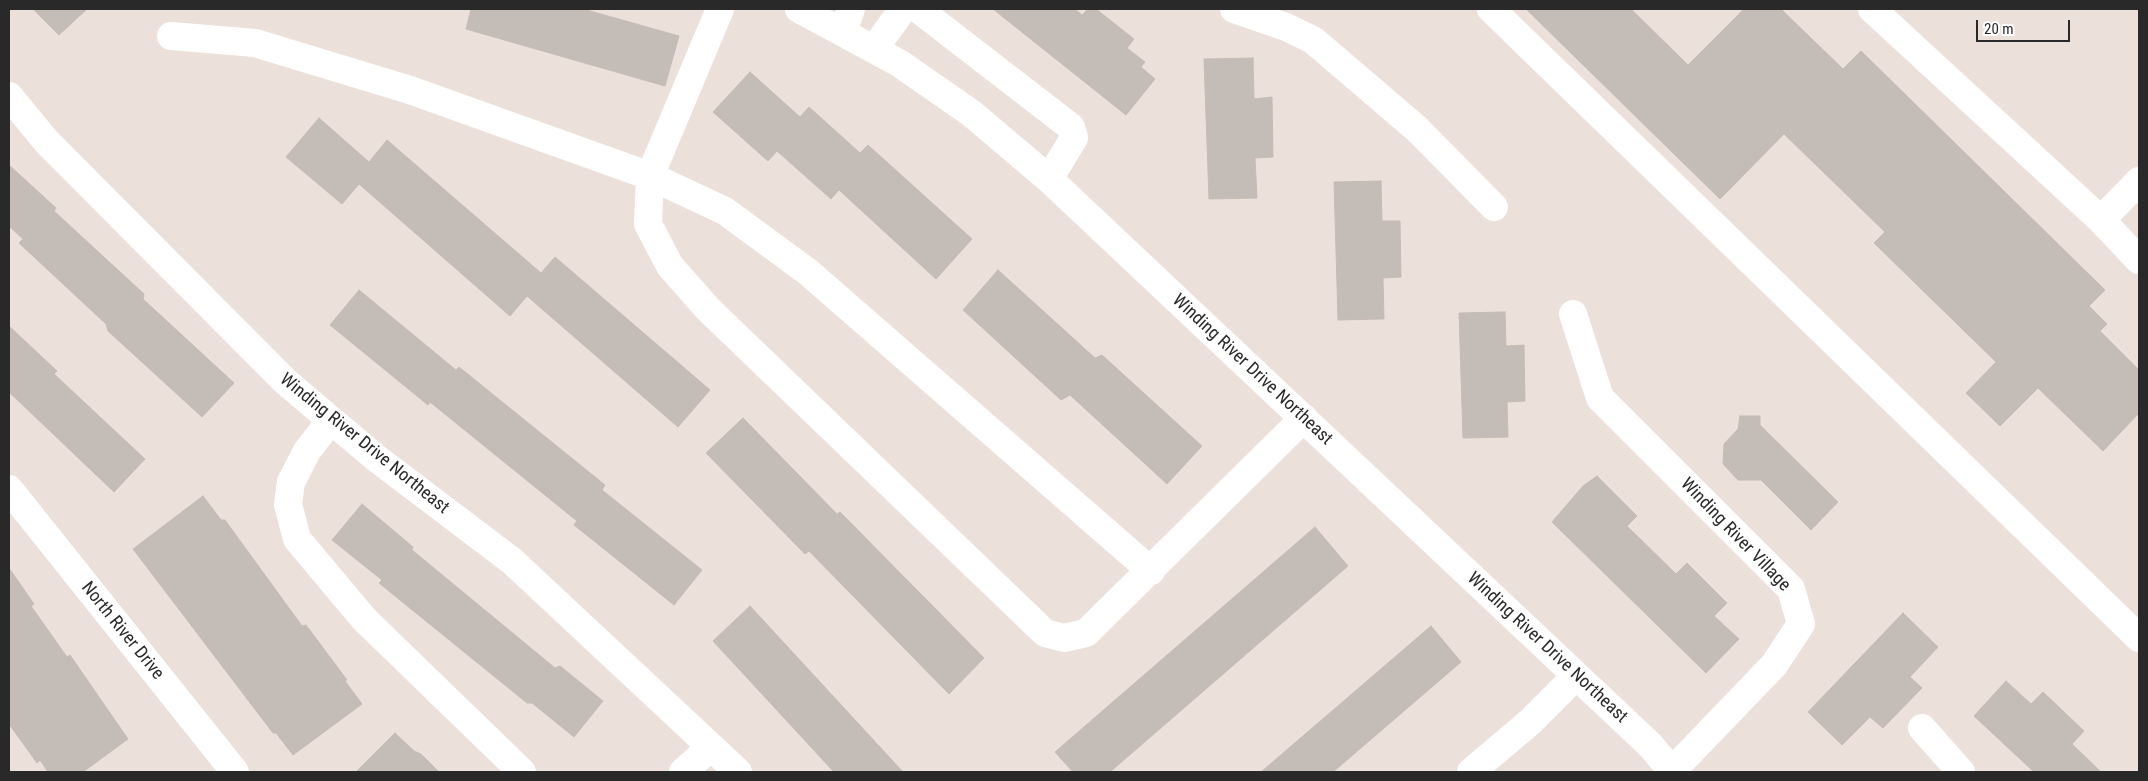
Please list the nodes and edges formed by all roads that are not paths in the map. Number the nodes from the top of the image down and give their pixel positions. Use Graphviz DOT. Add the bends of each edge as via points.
graph roads {
  1 [pos="720,9"];
  2 [pos="799,9"];
  3 [pos="903,9"];
  4 [pos="918,9"];
  5 [pos="1234,9"];
  6 [pos="1491,9"];
  7 [pos="1872,9"];
  8 [pos="847,20"];
  9 [pos="171,36"];
  10 [pos="874,49"];
  11 [pos="9,96"];
  12 [pos="650,176"];
  13 [pos="1049,179"];
  14 [pos="2139,181"];
  15 [pos="1494,206"];
  16 [pos="2101,220"];
  17 [pos="2139,260"];
  18 [pos="1572,314"];
  19 [pos="1304,418"];
  20 [pos="332,420"];
  21 [pos="9,489"];
  22 [pos="1151,571"];
  23 [pos="2139,638"];
  24 [pos="1576,676"];
  25 [pos="1922,728"];
  26 [pos="711,747"];
  27 [pos="1672,771"];
  28 [pos="235,772"];
  29 [pos="522,772"];
  30 [pos="682,772"];
  31 [pos="738,772"];
  32 [pos="1471,772"];
  33 [pos="1961,772"];
  1 -- 12 [label="street"];
  2 -- 8 [label="street, Winding River Drive Northeast"];
  3 -- 10 [label="street"];
  4 -- 13 [label="street" via="1070,127 1074,138"];
  5 -- 15 [label="street" via="1313,40 1417,129"];
  6 -- 23 [label="street"];
  7 -- 16 [label="street"];
  8 -- 10 [label="street, Winding River Drive Northeast"];
  9 -- 12 [label="street" via="255,43 410,90"];
  10 -- 13 [label="street, Winding River Drive Northeast" via="971,113"];
  11 -- 20 [label="street, Winding River Drive Northeast" via="54,149 286,382"];
  12 -- 22 [label="street" via="725,212 808,272"];
  12 -- 22 [label="street" via="648,224 670,266 708,309 1045,633 1064,638 1086,633"];
  13 -- 19 [label="street, Winding River Drive Northeast"];
  14 -- 16 [label="street"];
  16 -- 17 [label="street"];
  18 -- 27 [label="street, Winding River Village" via="1600,398 1791,589 1801,624 1774,666"];
  19 -- 22 [label="street"];
  19 -- 24 [label="street, Winding River Drive Northeast"];
  20 -- 26 [label="street, Winding River Drive Northeast" via="376,458 512,561"];
  20 -- 29 [label="street" via="307,451 291,482 288,504 297,539 364,620"];
  21 -- 28 [label="street, North River Drive"];
  24 -- 27 [label="street, Winding River Drive Northeast" via="1650,745"];
  24 -- 32 [label="street" via="1530,722"];
  25 -- 33 [label="street"];
  26 -- 30 [label="street"];
  26 -- 31 [label="street, Winding River Drive Northeast"];
}
